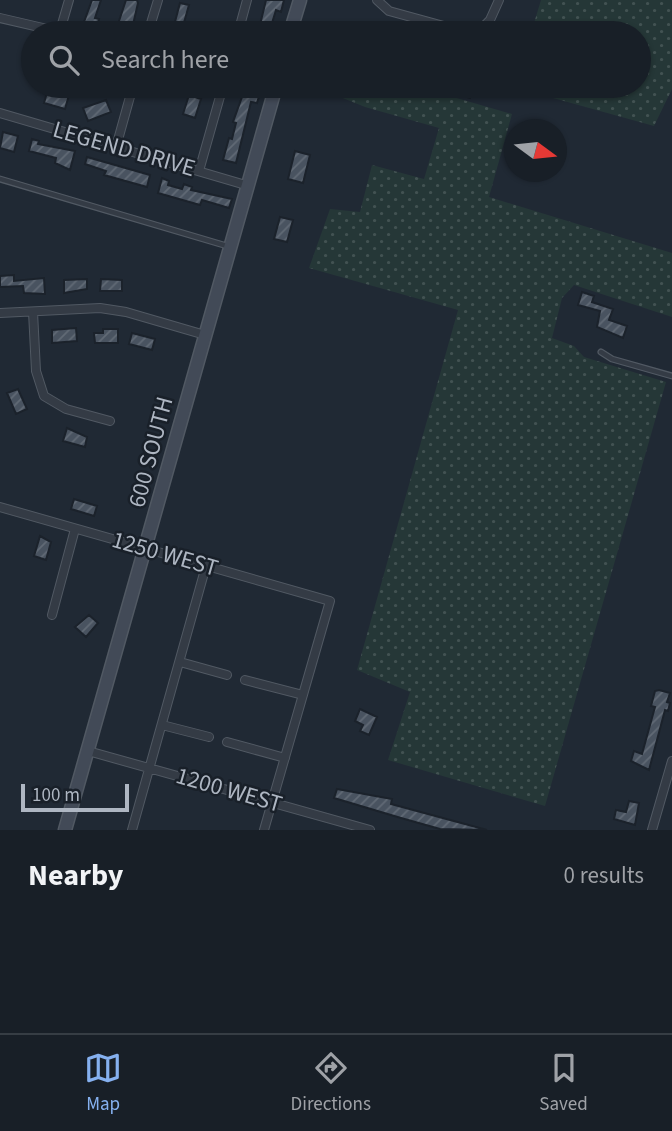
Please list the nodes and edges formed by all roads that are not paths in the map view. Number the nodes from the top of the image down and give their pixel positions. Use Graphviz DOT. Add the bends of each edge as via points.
graph roads {
  1 [pos="69,0"];
  2 [pos="158,0"];
  3 [pos="247,0"];
  4 [pos="300,0"];
  5 [pos="377,0"];
  6 [pos="499,0"];
  7 [pos="0,18"];
  8 [pos="63,21"];
  9 [pos="152,21"];
  10 [pos="241,21"];
  11 [pos="294,21"];
  12 [pos="426,21"];
  13 [pos="490,21"];
  14 [pos="21,23"];
  15 [pos="130,98"];
  16 [pos="220,98"];
  17 [pos="273,98"];
  18 [pos="0,113"];
  19 [pos="116,147"];
  20 [pos="199,171"];
  21 [pos="0,179"];
  22 [pos="248,186"];
  23 [pos="231,247"];
  24 [pos="33,312"];
  25 [pos="0,313"];
  26 [pos="205,335"];
  27 [pos="601,352"];
  28 [pos="672,376"];
  29 [pos="110,421"];
  30 [pos="0,507"];
  31 [pos="75,529"];
  32 [pos="146,548"];
  33 [pos="206,566"];
  34 [pos="51,615"];
  35 [pos="180,662"];
  36 [pos="227,675"];
  37 [pos="245,680"];
  38 [pos="303,695"];
  39 [pos="162,725"];
  40 [pos="209,737"];
  41 [pos="227,742"];
  42 [pos="88,751"];
  43 [pos="285,758"];
  44 [pos="672,761"];
  45 [pos="150,768"];
  46 [pos="272,802"];
  47 [pos="365,829"];
  48 [pos="65,830"];
  49 [pos="132,830"];
  50 [pos="264,830"];
  51 [pos="652,830"];
  1 -- 8 [label="street"];
  2 -- 9 [label="street"];
  3 -- 10 [label="street"];
  4 -- 11 [label="main road"];
  5 -- 12 [label="street" via="389,11"];
  6 -- 13 [label="street"];
  7 -- 14 [label="street"];
  15 -- 19 [label="street"];
  16 -- 20 [label="street"];
  17 -- 22 [label="main road, 600 SOUTH"];
  18 -- 19 [label="street, LEGEND DRIVE"];
  19 -- 20 [label="street, LEGEND DRIVE"];
  20 -- 22 [label="street, LEGEND DRIVE"];
  21 -- 23 [label="lane"];
  22 -- 23 [label="main road, 600 SOUTH"];
  23 -- 26 [label="main road, 600 SOUTH"];
  24 -- 25 [label="street"];
  24 -- 26 [label="street" via="100,308"];
  24 -- 29 [label="street" via="36,371 44,396 66,409"];
  26 -- 32 [label="main road, 600 SOUTH"];
  27 -- 28 [label="lane"];
  30 -- 31 [label="street, 1250 WEST"];
  31 -- 32 [label="street, 1250 WEST"];
  31 -- 34 [label="street"];
  32 -- 33 [label="street, 1250 WEST"];
  32 -- 42 [label="main road, 600 SOUTH"];
  33 -- 35 [label="street"];
  33 -- 38 [label="street, 1250 WEST" via="330,601"];
  35 -- 36 [label="street"];
  35 -- 39 [label="street"];
  37 -- 38 [label="street"];
  38 -- 43 [label="street"];
  39 -- 40 [label="street"];
  39 -- 45 [label="street"];
  41 -- 43 [label="street"];
  42 -- 45 [label="street, 1200 WEST"];
  42 -- 48 [label="main road, 600 SOUTH"];
  43 -- 46 [label="street"];
  44 -- 51 [label="street"];
  45 -- 46 [label="street, 1200 WEST"];
  45 -- 49 [label="street"];
  46 -- 47 [label="street, 1200 WEST"];
  46 -- 50 [label="street"];
}
